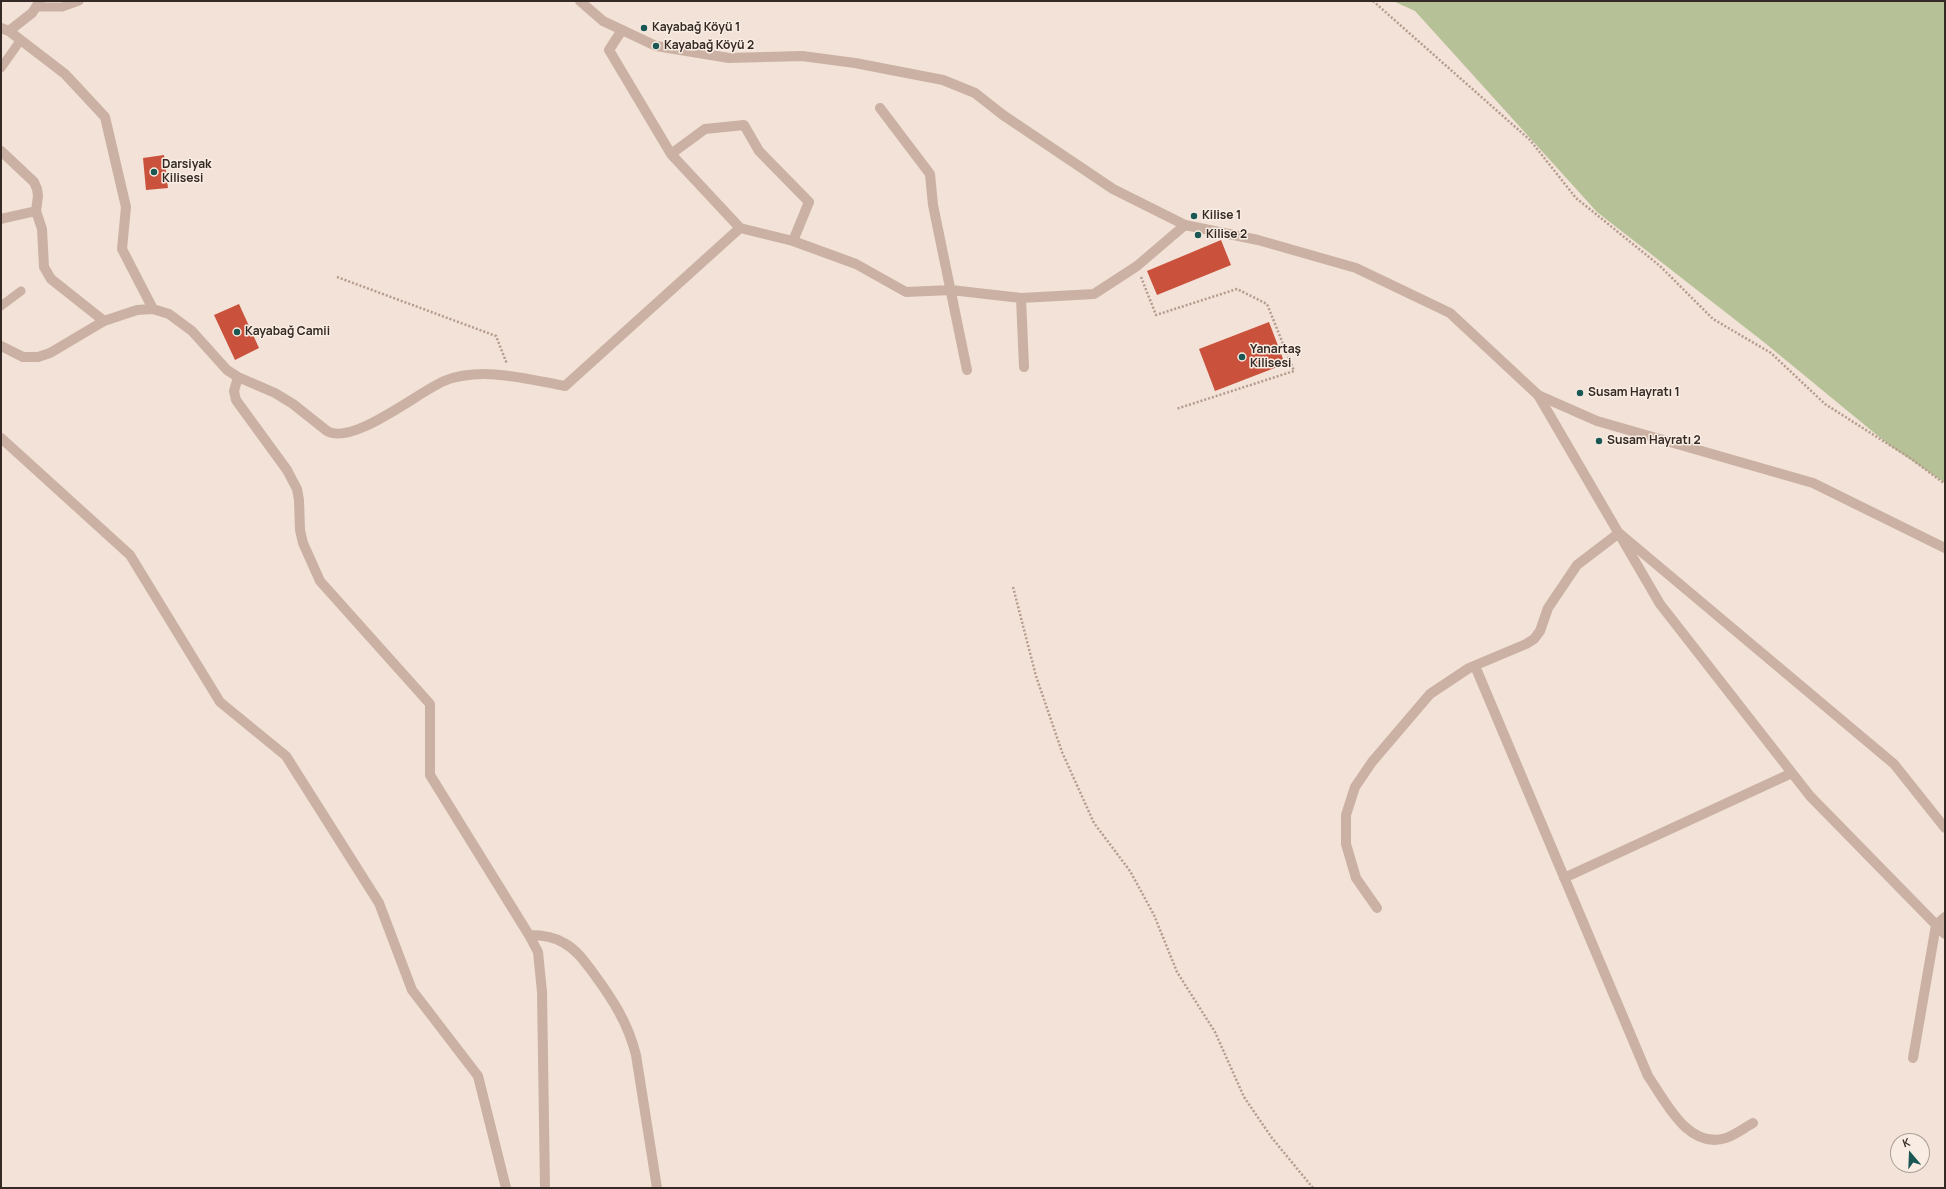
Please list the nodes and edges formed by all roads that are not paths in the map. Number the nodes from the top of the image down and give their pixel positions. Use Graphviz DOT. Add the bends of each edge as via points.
graph roads {
  1 [pos="79,1"];
  2 [pos="580,1"];
  3 [pos="38,4"];
  4 [pos="5,30"];
  5 [pos="622,30"];
  6 [pos="20,41"];
  7 [pos="1,68"];
  8 [pos="880,108"];
  9 [pos="1,151"];
  10 [pos="671,154"];
  11 [pos="36,211"];
  12 [pos="1,219"];
  13 [pos="1185,225"];
  14 [pos="740,228"];
  15 [pos="793,241"];
  16 [pos="951,290"];
  17 [pos="22,291"];
  18 [pos="1021,298"];
  19 [pos="1,306"];
  20 [pos="153,309"];
  21 [pos="104,321"];
  22 [pos="1,346"];
  23 [pos="1024,367"];
  24 [pos="967,370"];
  25 [pos="238,377"];
  26 [pos="1538,395"];
  27 [pos="1,438"];
  28 [pos="1619,533"];
  29 [pos="1945,548"];
  30 [pos="1475,666"];
  31 [pos="1792,773"];
  32 [pos="1945,828"];
  33 [pos="1564,878"];
  34 [pos="1377,908"];
  35 [pos="1945,917"];
  36 [pos="1936,925"];
  37 [pos="1945,934"];
  38 [pos="529,935"];
  39 [pos="1913,1058"];
  40 [pos="1753,1123"];
  41 [pos="506,1188"];
  42 [pos="545,1188"];
  43 [pos="658,1188"];
  1 -- 3 [label="lane" via="62,7"];
  2 -- 5 [label="street" via="603,22"];
  3 -- 4 [label="street" via="24,21"];
  4 -- 6 [label="street"];
  5 -- 10 [label="street" via="609,50"];
  5 -- 13 [label="street" via="656,46 729,58 802,56 856,63 943,80 975,94 1113,189"];
  6 -- 7 [label="lane"];
  6 -- 20 [label="street" via="65,74 105,117 126,207 122,249"];
  8 -- 16 [label="street" via="930,174 933,205"];
  9 -- 11 [label="street" via="34,182 38,196"];
  10 -- 14 [label="street"];
  10 -- 15 [label="street" via="705,129 744,125 759,151 809,202"];
  11 -- 12 [label="street"];
  11 -- 21 [label="street" via="42,229 44,266 51,279"];
  13 -- 18 [label="street" via="1137,266 1094,294"];
  13 -- 26 [label="street" via="1258,240 1356,268 1450,313"];
  14 -- 15 [label="street"];
  14 -- 25 [label="street" via="565,386 511,376 465,375 444,381 363,427 339,435 327,431 293,404 274,393"];
  15 -- 16 [label="street" via="856,264 906,292"];
  16 -- 18 [label="street"];
  16 -- 24 [label="street"];
  17 -- 19 [label="lane"];
  18 -- 23 [label="street"];
  20 -- 21 [label="street" via="137,310"];
  20 -- 25 [label="street" via="169,314 192,331 227,370"];
  21 -- 22 [label="street" via="38,358 23,358"];
  25 -- 38 [label="street" via="234,391 236,400 287,470 297,489 301,536 320,581 430,704 430,775"];
  26 -- 28 [label="street"];
  26 -- 29 [label="street" via="1597,421 1813,483"];
  27 -- 41 [label="street" via="130,555 220,702 286,756 379,903 412,990 478,1076"];
  28 -- 30 [label="street" via="1577,564 1548,608 1540,631 1534,639"];
  28 -- 31 [label="street" via="1660,604"];
  28 -- 32 [label="street" via="1894,764"];
  30 -- 33 [label="street"];
  30 -- 34 [label="street" via="1430,694 1372,762 1355,787 1346,815 1346,844 1356,878"];
  31 -- 33 [label="street"];
  31 -- 36 [label="street" via="1810,796"];
  33 -- 40 [label="street" via="1648,1076 1684,1126 1692,1134 1703,1139 1715,1140 1727,1138"];
  35 -- 36 [label="street"];
  36 -- 37 [label="street"];
  36 -- 39 [label="street"];
  38 -- 42 [label="street" via="538,952 542,992"];
  38 -- 43 [label="street" via="545,935 571,947 622,1014 636,1055"];
}
